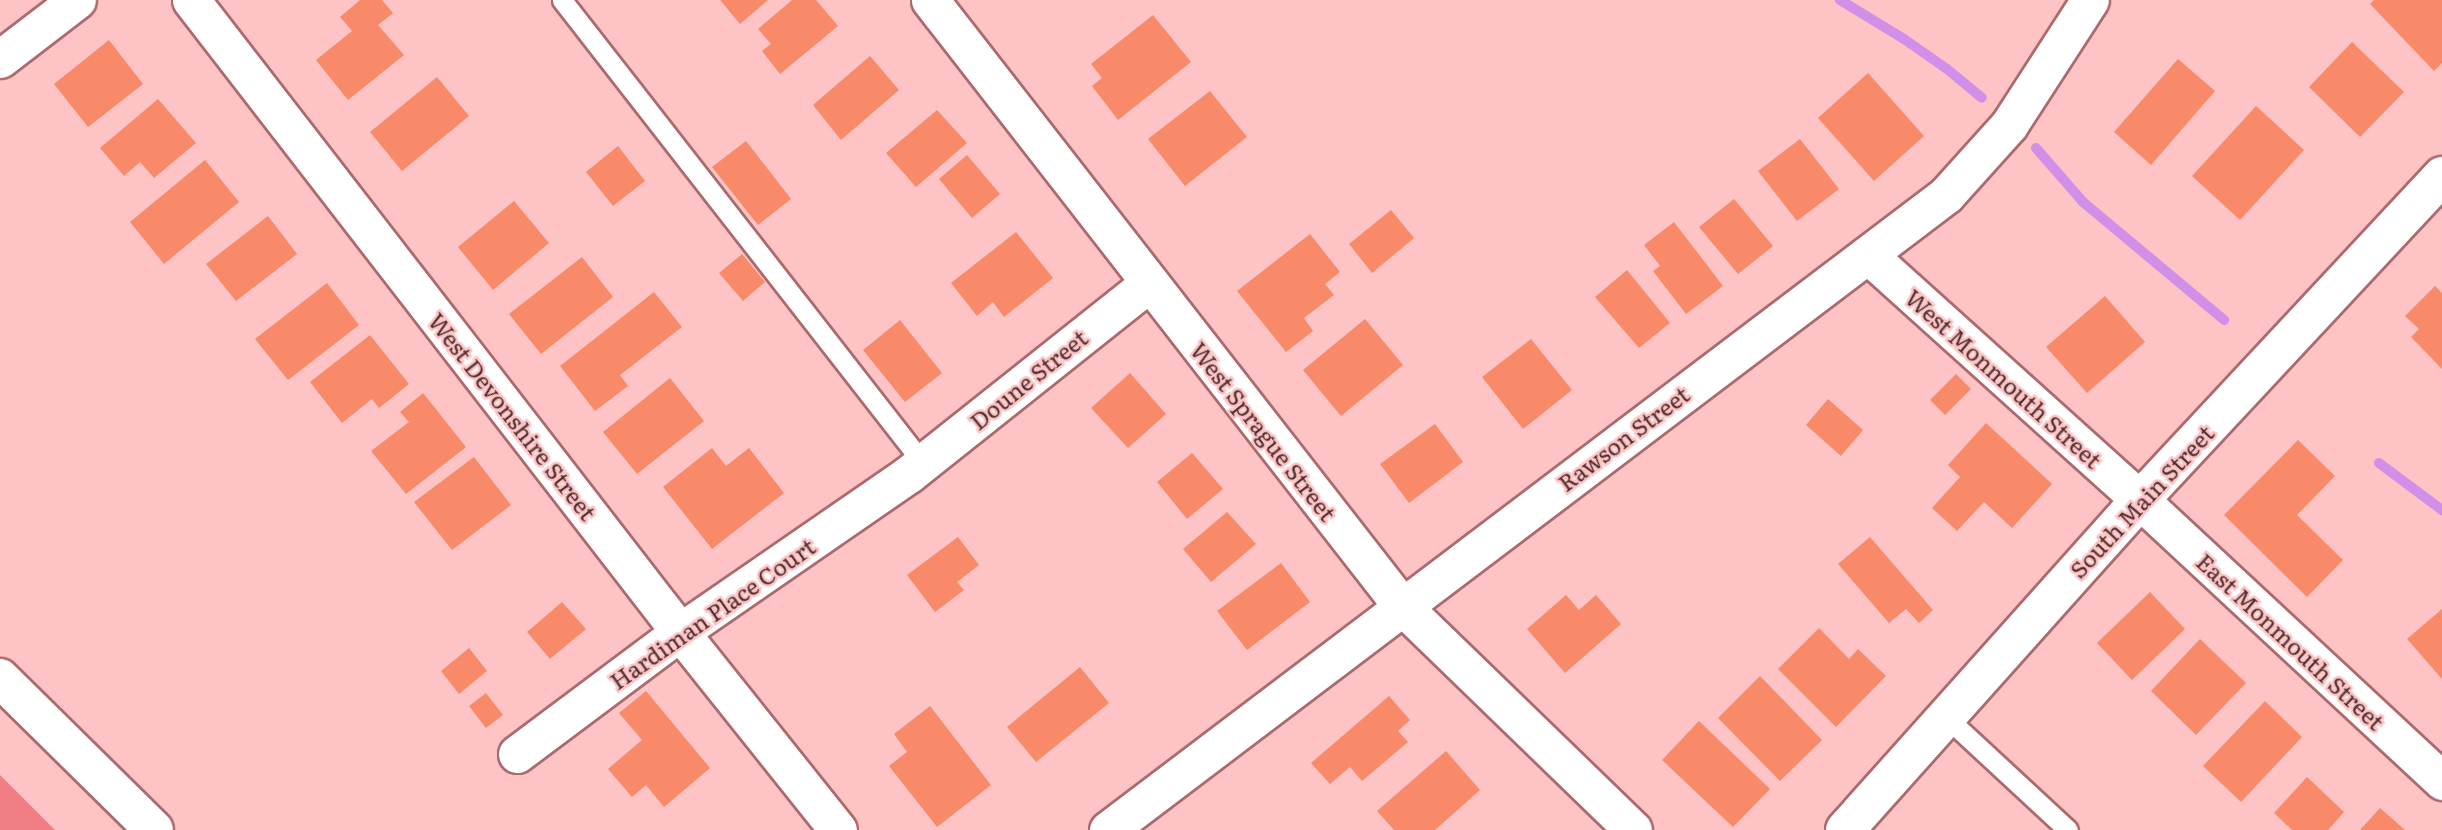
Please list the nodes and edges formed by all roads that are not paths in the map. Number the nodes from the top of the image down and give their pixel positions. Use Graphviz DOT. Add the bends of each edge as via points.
graph roads {
  1 [pos="77,0"];
  2 [pos="191,0"];
  3 [pos="562,0"];
  4 [pos="930,0"];
  5 [pos="2090,0"];
  6 [pos="0,59"];
  7 [pos="2442,176"];
  8 [pos="1867,255"];
  9 [pos="1148,284"];
  10 [pos="916,469"];
  11 [pos="2140,500"];
  12 [pos="1401,605"];
  13 [pos="680,632"];
  14 [pos="0,678"];
  15 [pos="1946,717"];
  16 [pos="517,754"];
  17 [pos="2442,781"];
  18 [pos="154,830"];
  19 [pos="838,830"];
  20 [pos="1108,830"];
  21 [pos="1633,830"];
  22 [pos="1845,830"];
  23 [pos="2068,830"];
  1 -- 6 [label="street"];
  2 -- 13 [label="street, West Devonshire Street"];
  3 -- 10 [label="lane" via="810,313"];
  4 -- 9 [label="street, West Sprague Street"];
  5 -- 8 [label="street, Rawson Street" via="2009,125 1946,195"];
  7 -- 11 [label="main road, South Main Street"];
  8 -- 11 [label="street, West Monmouth Street"];
  8 -- 12 [label="street, Rawson Street"];
  9 -- 10 [label="street, Doune Street"];
  9 -- 12 [label="street, West Sprague Street"];
  10 -- 13 [label="street, Hardiman Place Court"];
  11 -- 15 [label="main road, South Main Street"];
  11 -- 17 [label="street, East Monmouth Street"];
  12 -- 20 [label="street, Rawson Street"];
  12 -- 21 [label="street, West Sprague Street"];
  13 -- 16 [label="street, Hardiman Place Court"];
  13 -- 19 [label="street, West Devonshire Street"];
  14 -- 18 [label="main road"];
  15 -- 22 [label="main road, South Main Street"];
  15 -- 23 [label="lane"];
}
